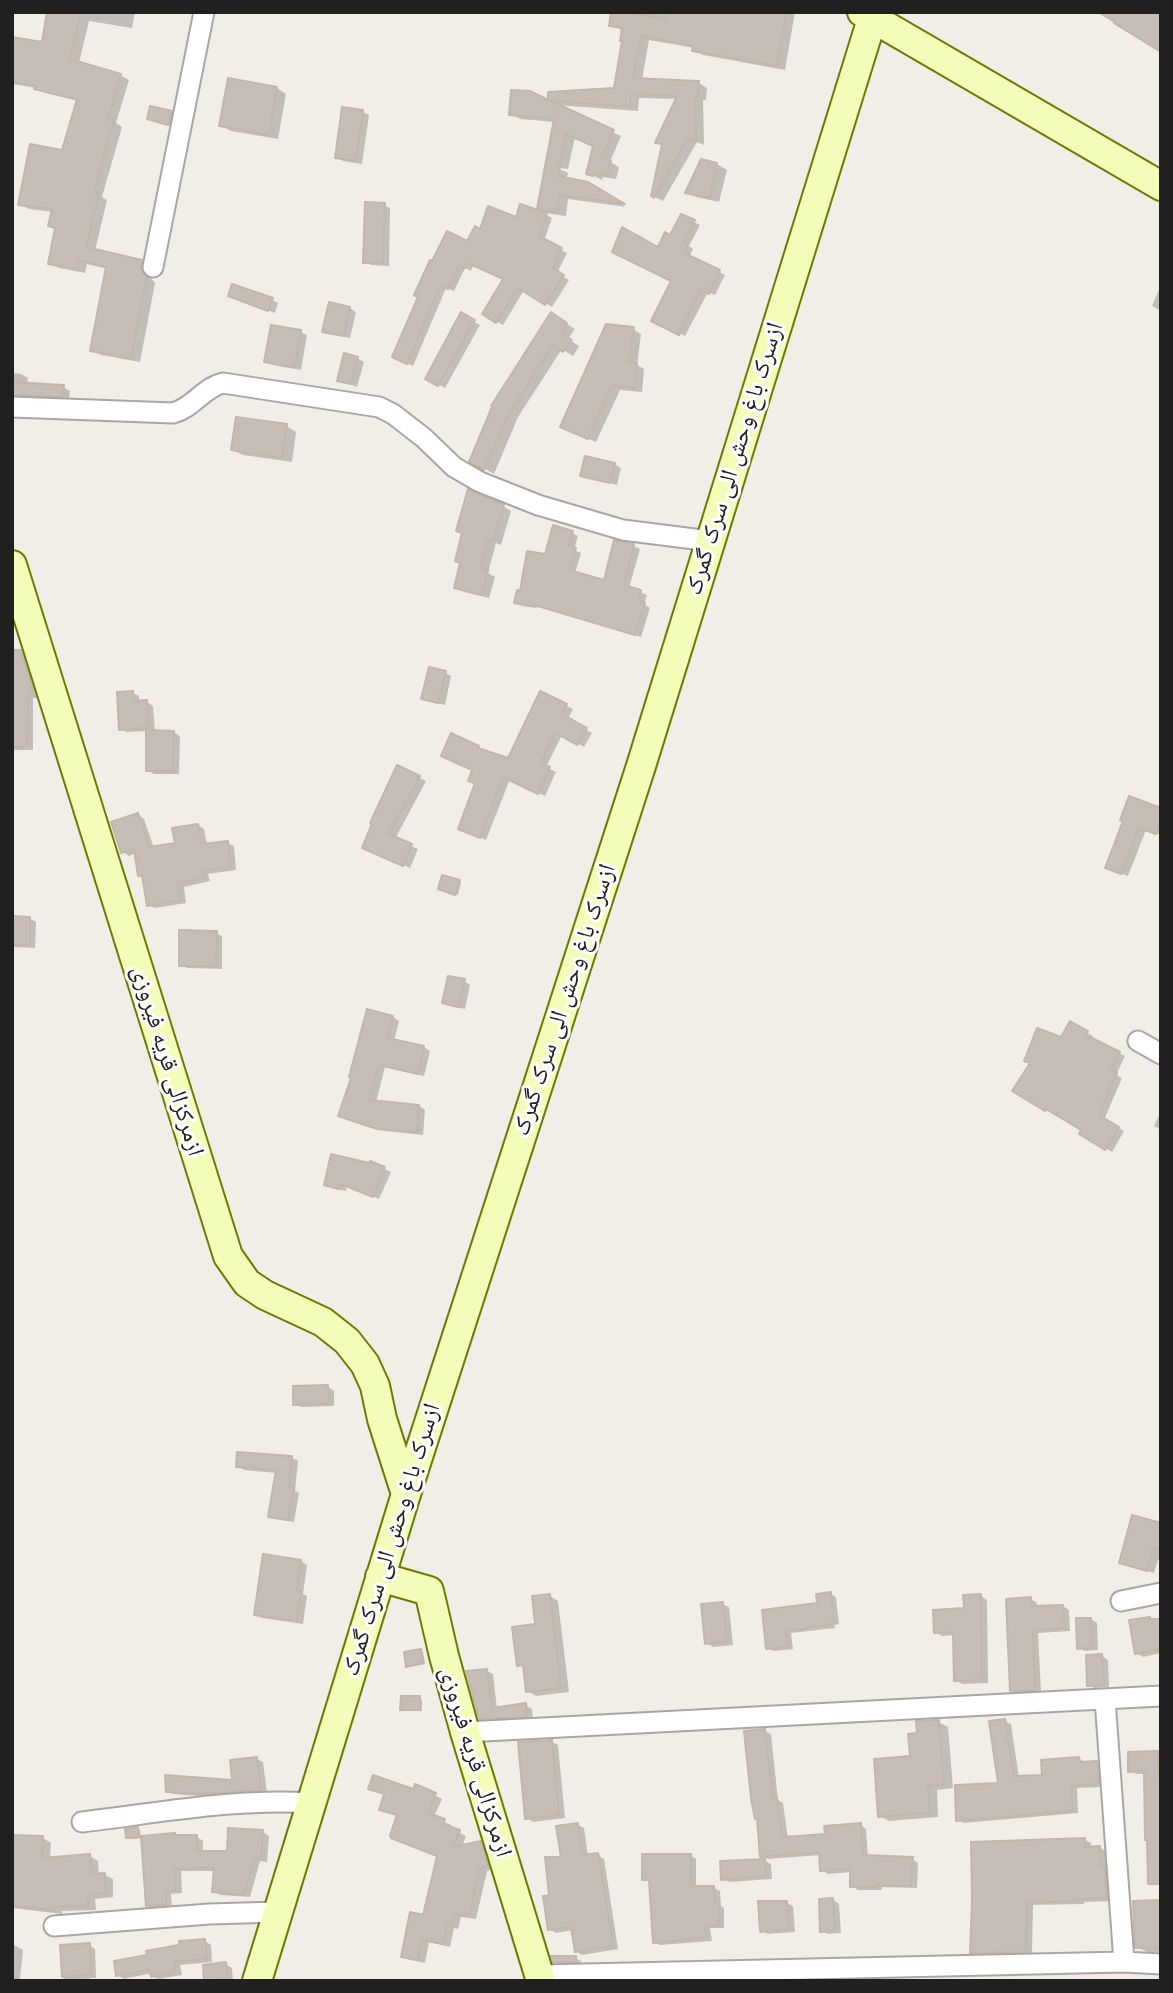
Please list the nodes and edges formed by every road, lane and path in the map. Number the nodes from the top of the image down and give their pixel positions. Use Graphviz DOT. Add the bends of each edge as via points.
graph roads {
  1 [pos="204,12"];
  2 [pos="867,15"];
  3 [pos="1161,186"];
  4 [pos="153,267"];
  5 [pos="12,407"];
  6 [pos="710,541"];
  7 [pos="12,565"];
  8 [pos="1138,1041"];
  9 [pos="1161,1054"];
  10 [pos="406,1494"];
  11 [pos="380,1577"];
  12 [pos="1161,1593"];
  13 [pos="1122,1601"];
  14 [pos="1161,1696"];
  15 [pos="1105,1699"];
  16 [pos="465,1732"];
  17 [pos="311,1803"];
  18 [pos="82,1822"];
  19 [pos="278,1912"];
  20 [pos="54,1926"];
  21 [pos="1124,1962"];
  22 [pos="1161,1965"];
  23 [pos="540,1978"];
  24 [pos="257,1981"];
  1 -- 4 [label="street"];
  2 -- 3 [label="main road"];
  2 -- 6 [label="main road, ازسرک باغ وحش الی سرک گمرک"];
  5 -- 6 [label="street" via="173,413 223,383 379,407 414,430 454,467 526,501 623,530"];
  6 -- 10 [label="main road, ازسرک باغ وحش الی سرک گمرک"];
  7 -- 10 [label="main road, ازمرکزالی قریه فیروزی" via="228,1256 247,1283 323,1322 347,1341 365,1364"];
  8 -- 9 [label="street"];
  10 -- 11 [label="main road, ازسرک باغ وحش الی سرک گمرک"];
  11 -- 16 [label="main road, ازمرکزالی قریه فیروزی" via="429,1591"];
  11 -- 17 [label="main road, ازسرک باغ وحش الی سرک گمرک"];
  12 -- 13 [label="street"];
  14 -- 15 [label="street"];
  15 -- 16 [label="street"];
  15 -- 21 [label="street"];
  16 -- 23 [label="main road, ازمرکزالی قریه فیروزی"];
  17 -- 18 [label="street" via="211,1806"];
  17 -- 19 [label="main road, ازسرک باغ وحش الی سرک گمرک"];
  19 -- 20 [label="street"];
  19 -- 24 [label="main road, ازسرک باغ وحش الی سرک گمرک"];
  21 -- 22 [label="street"];
  21 -- 23 [label="street"];
}
